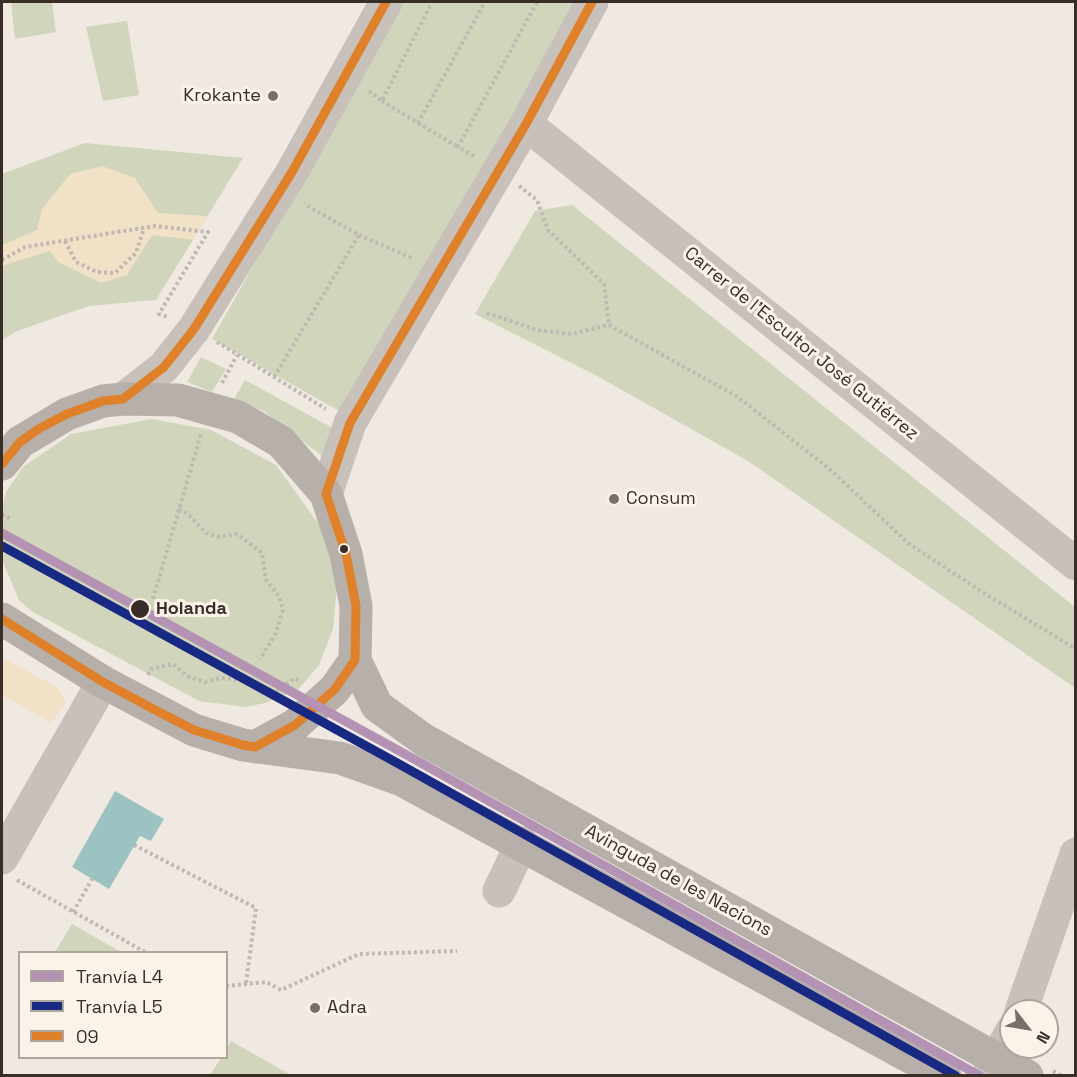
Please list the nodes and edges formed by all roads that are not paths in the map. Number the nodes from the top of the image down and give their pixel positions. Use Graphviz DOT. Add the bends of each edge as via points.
graph roads {
  1 [pos="386,2"];
  2 [pos="592,2"];
  3 [pos="526,124"];
  4 [pos="123,399"];
  5 [pos="8,451"];
  6 [pos="326,494"];
  7 [pos="1076,564"];
  8 [pos="2,619"];
  9 [pos="355,660"];
  10 [pos="104,682"];
  11 [pos="255,747"];
  12 [pos="522,843"];
  13 [pos="1076,854"];
  14 [pos="7,867"];
  15 [pos="499,891"];
  16 [pos="1025,999"];
  17 [pos="999,1055"];
  18 [pos="1004,1059"];
  19 [pos="945,1076"];
  20 [pos="1027,1076"];
  1 -- 4 [label="street" via="203,334"];
  2 -- 3 [label="street"];
  3 -- 6 [label="street" via="483,168 350,423"];
  3 -- 7 [label="street, Carrer de l'Escultor José Gutiérrez"];
  4 -- 5 [label="main road" via="104,400 67,414"];
  4 -- 6 [label="main road" via="178,400 238,417 280,442"];
  6 -- 9 [label="main road" via="346,554 356,606"];
  8 -- 10 [label="main road"];
  9 -- 11 [label="main road" via="335,689 295,725"];
  9 -- 17 [label="main road, Avinguda de les Nacions" via="377,706 424,740"];
  10 -- 11 [label="main road" via="194,730"];
  10 -- 14 [label="street"];
  11 -- 12 [label="main road" via="340,758 402,780"];
  12 -- 15 [label="street"];
  12 -- 19 [label="main road"];
  13 -- 16 [label="street"];
  18 -- 20 [label="main road, Avinguda de les Nacions"];
}
